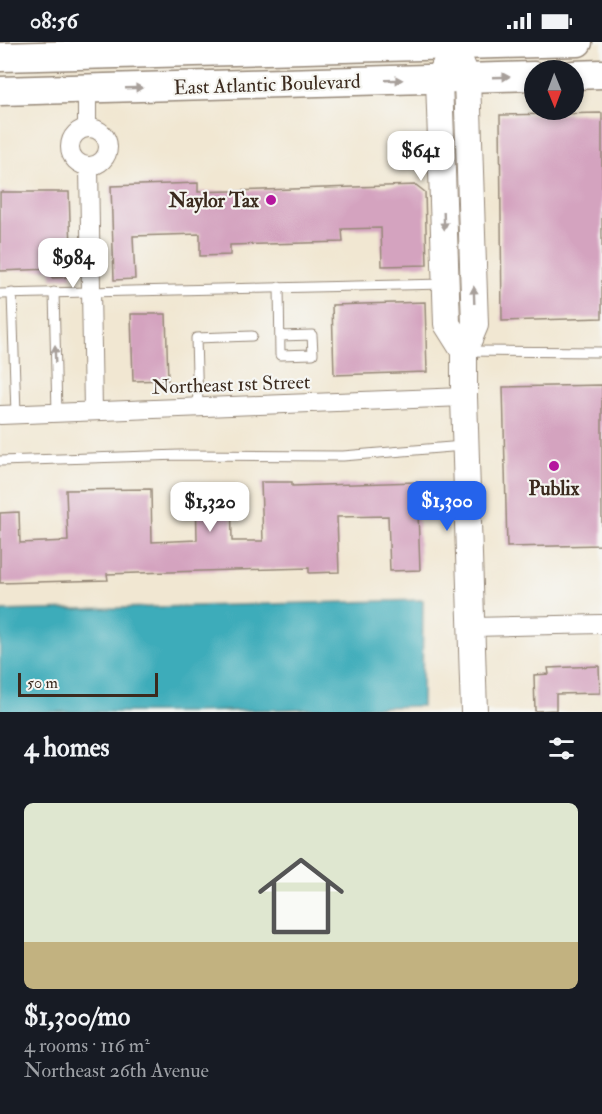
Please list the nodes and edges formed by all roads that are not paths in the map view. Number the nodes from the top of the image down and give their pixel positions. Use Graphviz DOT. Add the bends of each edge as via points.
graph roads {
  1 [pos="578,42"];
  2 [pos="454,46"];
  3 [pos="86,48"];
  4 [pos="158,53"];
  5 [pos="0,57"];
  6 [pos="584,75"];
  7 [pos="602,75"];
  8 [pos="524,76"];
  9 [pos="467,78"];
  10 [pos="439,79"];
  11 [pos="87,90"];
  12 [pos="6,91"];
  13 [pos="87,128"];
  14 [pos="89,167"];
  15 [pos="446,284"];
  16 [pos="279,287"];
  17 [pos="91,291"];
  18 [pos="54,292"];
  19 [pos="12,293"];
  20 [pos="0,294"];
  21 [pos="252,336"];
  22 [pos="280,336"];
  23 [pos="464,351"];
  24 [pos="602,352"];
  25 [pos="464,397"];
  26 [pos="198,407"];
  27 [pos="93,411"];
  28 [pos="57,413"];
  29 [pos="8,415"];
  30 [pos="466,446"];
  31 [pos="0,461"];
  32 [pos="602,624"];
  33 [pos="472,627"];
  34 [pos="474,712"];
  1 -- 2 [label="main road, East Atlantic Boulevard"];
  2 -- 4 [label="main road, East Atlantic Boulevard"];
  2 -- 9 [label="street"];
  2 -- 10 [label="street"];
  3 -- 4 [label="main road, East Atlantic Boulevard"];
  3 -- 5 [label="main road, East Atlantic Boulevard"];
  3 -- 12 [label="main road" via="59,75"];
  4 -- 11 [label="main road" via="105,75"];
  6 -- 7 [label="main road"];
  9 -- 8 [label="main road, East Atlantic Boulevard, one-way"];
  9 -- 10 [label="main road, East Atlantic Boulevard"];
  23 -- 9 [label="street, one-way" via="475,325"];
  11 -- 10 [label="main road, East Atlantic Boulevard, one-way"];
  10 -- 15 [label="street, one-way"];
  11 -- 12 [label="main road, East Atlantic Boulevard"];
  11 -- 13 [label="street"];
  13 -- 14 [label="street" via="74,134 69,147 75,161"];
  13 -- 14 [label="street" via="101,132 108,145 103,160"];
  14 -- 17 [label="street"];
  15 -- 16 [label="lane"];
  15 -- 23 [label="street" via="447,324"];
  16 -- 17 [label="lane"];
  16 -- 22 [label="lane"];
  17 -- 18 [label="lane"];
  17 -- 27 [label="street"];
  18 -- 19 [label="lane"];
  28 -- 18 [label="lane, one-way"];
  19 -- 20 [label="lane"];
  19 -- 29 [label="lane"];
  21 -- 26 [label="lane" via="196,338"];
  23 -- 24 [label="lane"];
  23 -- 25 [label="street"];
  25 -- 26 [label="street, Northeast 1st Street"];
  25 -- 30 [label="street"];
  26 -- 27 [label="street, Northeast 1st Street"];
  27 -- 28 [label="street, Northeast 1st Street"];
  28 -- 29 [label="street, Northeast 1st Street"];
  30 -- 31 [label="lane" via="343,456 180,455"];
  30 -- 33 [label="street"];
  32 -- 33 [label="street"];
  33 -- 34 [label="street"];
}
